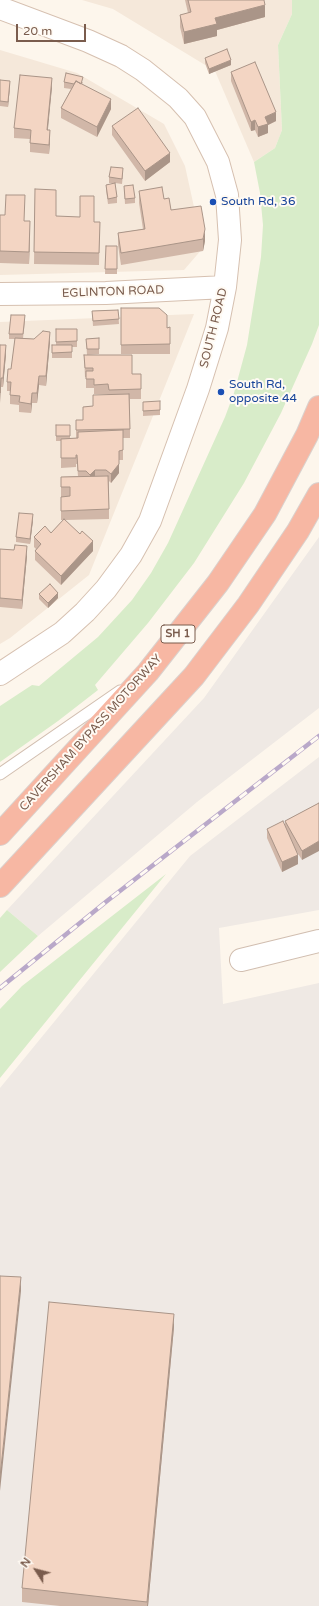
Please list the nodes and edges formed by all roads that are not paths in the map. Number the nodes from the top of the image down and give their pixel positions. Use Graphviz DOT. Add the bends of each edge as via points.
graph roads {
  1 [pos="0,8"];
  2 [pos="225,287"];
  3 [pos="0,294"];
  4 [pos="319,407"];
  5 [pos="319,494"];
  6 [pos="148,672"];
  7 [pos="0,674"];
  8 [pos="0,774"];
  9 [pos="0,834"];
  10 [pos="0,886"];
  11 [pos="319,941"];
  12 [pos="241,960"];
  1 -- 2 [label="main road, SOUTH ROAD" via="121,56 168,89 195,117 218,162 227,195 230,240"];
  2 -- 3 [label="main road, EGLINTON ROAD" via="106,293"];
  2 -- 7 [label="main road, SOUTH ROAD" via="217,328 198,389 150,521 131,555 106,589 62,633"];
  4 -- 6 [label="highway, CAVERSHAM BYPASS MOTORWAY / SH 1" via="307,435 264,514 218,583"];
  5 -- 10 [label="highway" via="298,531 248,605 194,676"];
  6 -- 8 [label="lane"];
  6 -- 9 [label="highway, CAVERSHAM BYPASS MOTORWAY / SH 1"];
  11 -- 12 [label="main road"];
}
